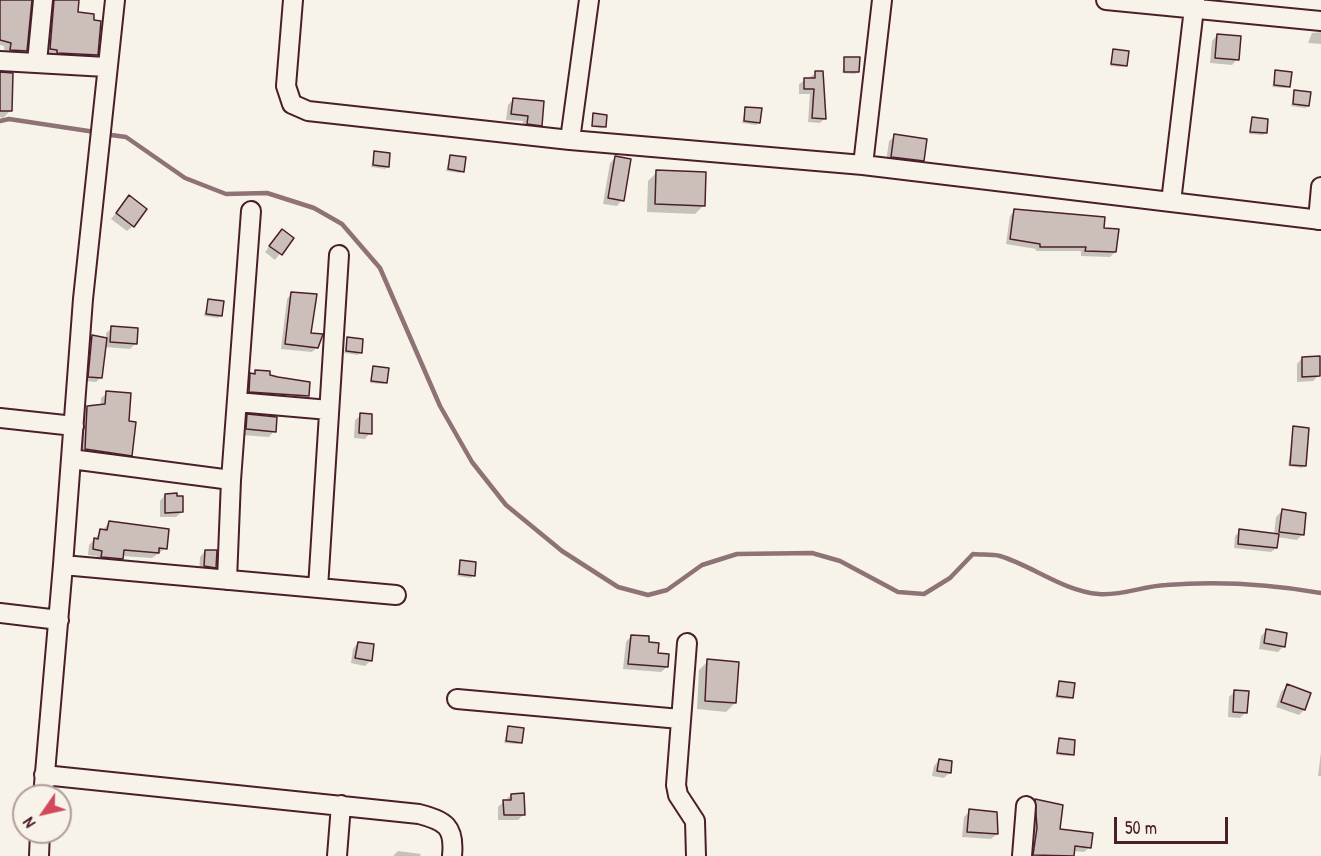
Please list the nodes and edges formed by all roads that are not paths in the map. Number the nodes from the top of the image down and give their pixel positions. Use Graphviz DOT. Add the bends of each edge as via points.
graph roads {
  1 [pos="43,0"];
  2 [pos="115,0"];
  3 [pos="293,0"];
  4 [pos="589,0"];
  5 [pos="882,0"];
  6 [pos="1106,0"];
  7 [pos="1195,4"];
  8 [pos="1321,21"];
  9 [pos="0,61"];
  10 [pos="37,62"];
  11 [pos="106,67"];
  12 [pos="570,140"];
  13 [pos="862,165"];
  14 [pos="1321,187"];
  15 [pos="1171,202"];
  16 [pos="251,211"];
  17 [pos="1320,220"];
  18 [pos="339,255"];
  19 [pos="237,402"];
  20 [pos="329,410"];
  21 [pos="0,418"];
  22 [pos="74,426"];
  23 [pos="71,459"];
  24 [pos="231,480"];
  25 [pos="63,565"];
  26 [pos="227,580"];
  27 [pos="318,588"];
  28 [pos="396,595"];
  29 [pos="0,614"];
  30 [pos="58,620"];
  31 [pos="687,642"];
  32 [pos="457,699"];
  33 [pos="680,719"];
  34 [pos="44,775"];
  35 [pos="44,784"];
  36 [pos="341,805"];
  37 [pos="1026,806"];
  38 [pos="337,856"];
  39 [pos="452,856"];
  40 [pos="696,856"];
  41 [pos="1022,856"];
  1 -- 10 [label="street"];
  2 -- 11 [label="street"];
  3 -- 12 [label="street" via="286,86 288,97 299,108"];
  4 -- 12 [label="street"];
  5 -- 13 [label="street"];
  6 -- 7 [label="street"];
  7 -- 8 [label="street"];
  7 -- 15 [label="street"];
  9 -- 10 [label="street"];
  10 -- 11 [label="street"];
  11 -- 22 [label="street" via="82,299"];
  12 -- 13 [label="street"];
  13 -- 15 [label="street"];
  14 -- 17 [label="street"];
  15 -- 17 [label="street"];
  16 -- 19 [label="street"];
  18 -- 20 [label="street"];
  19 -- 20 [label="street"];
  19 -- 24 [label="street"];
  20 -- 27 [label="street"];
  21 -- 22 [label="street"];
  22 -- 23 [label="street"];
  23 -- 24 [label="street"];
  23 -- 25 [label="street"];
  24 -- 26 [label="street"];
  25 -- 26 [label="street"];
  25 -- 30 [label="street"];
  26 -- 27 [label="street"];
  27 -- 28 [label="street"];
  29 -- 30 [label="street"];
  30 -- 34 [label="street"];
  31 -- 33 [label="street"];
  32 -- 33 [label="street"];
  33 -- 40 [label="street" via="675,785 695,821"];
  34 -- 35 [label="street"];
  34 -- 36 [label="street"];
  36 -- 38 [label="street"];
  36 -- 39 [label="street" via="438,819 449,828"];
  37 -- 41 [label="street"];
}
